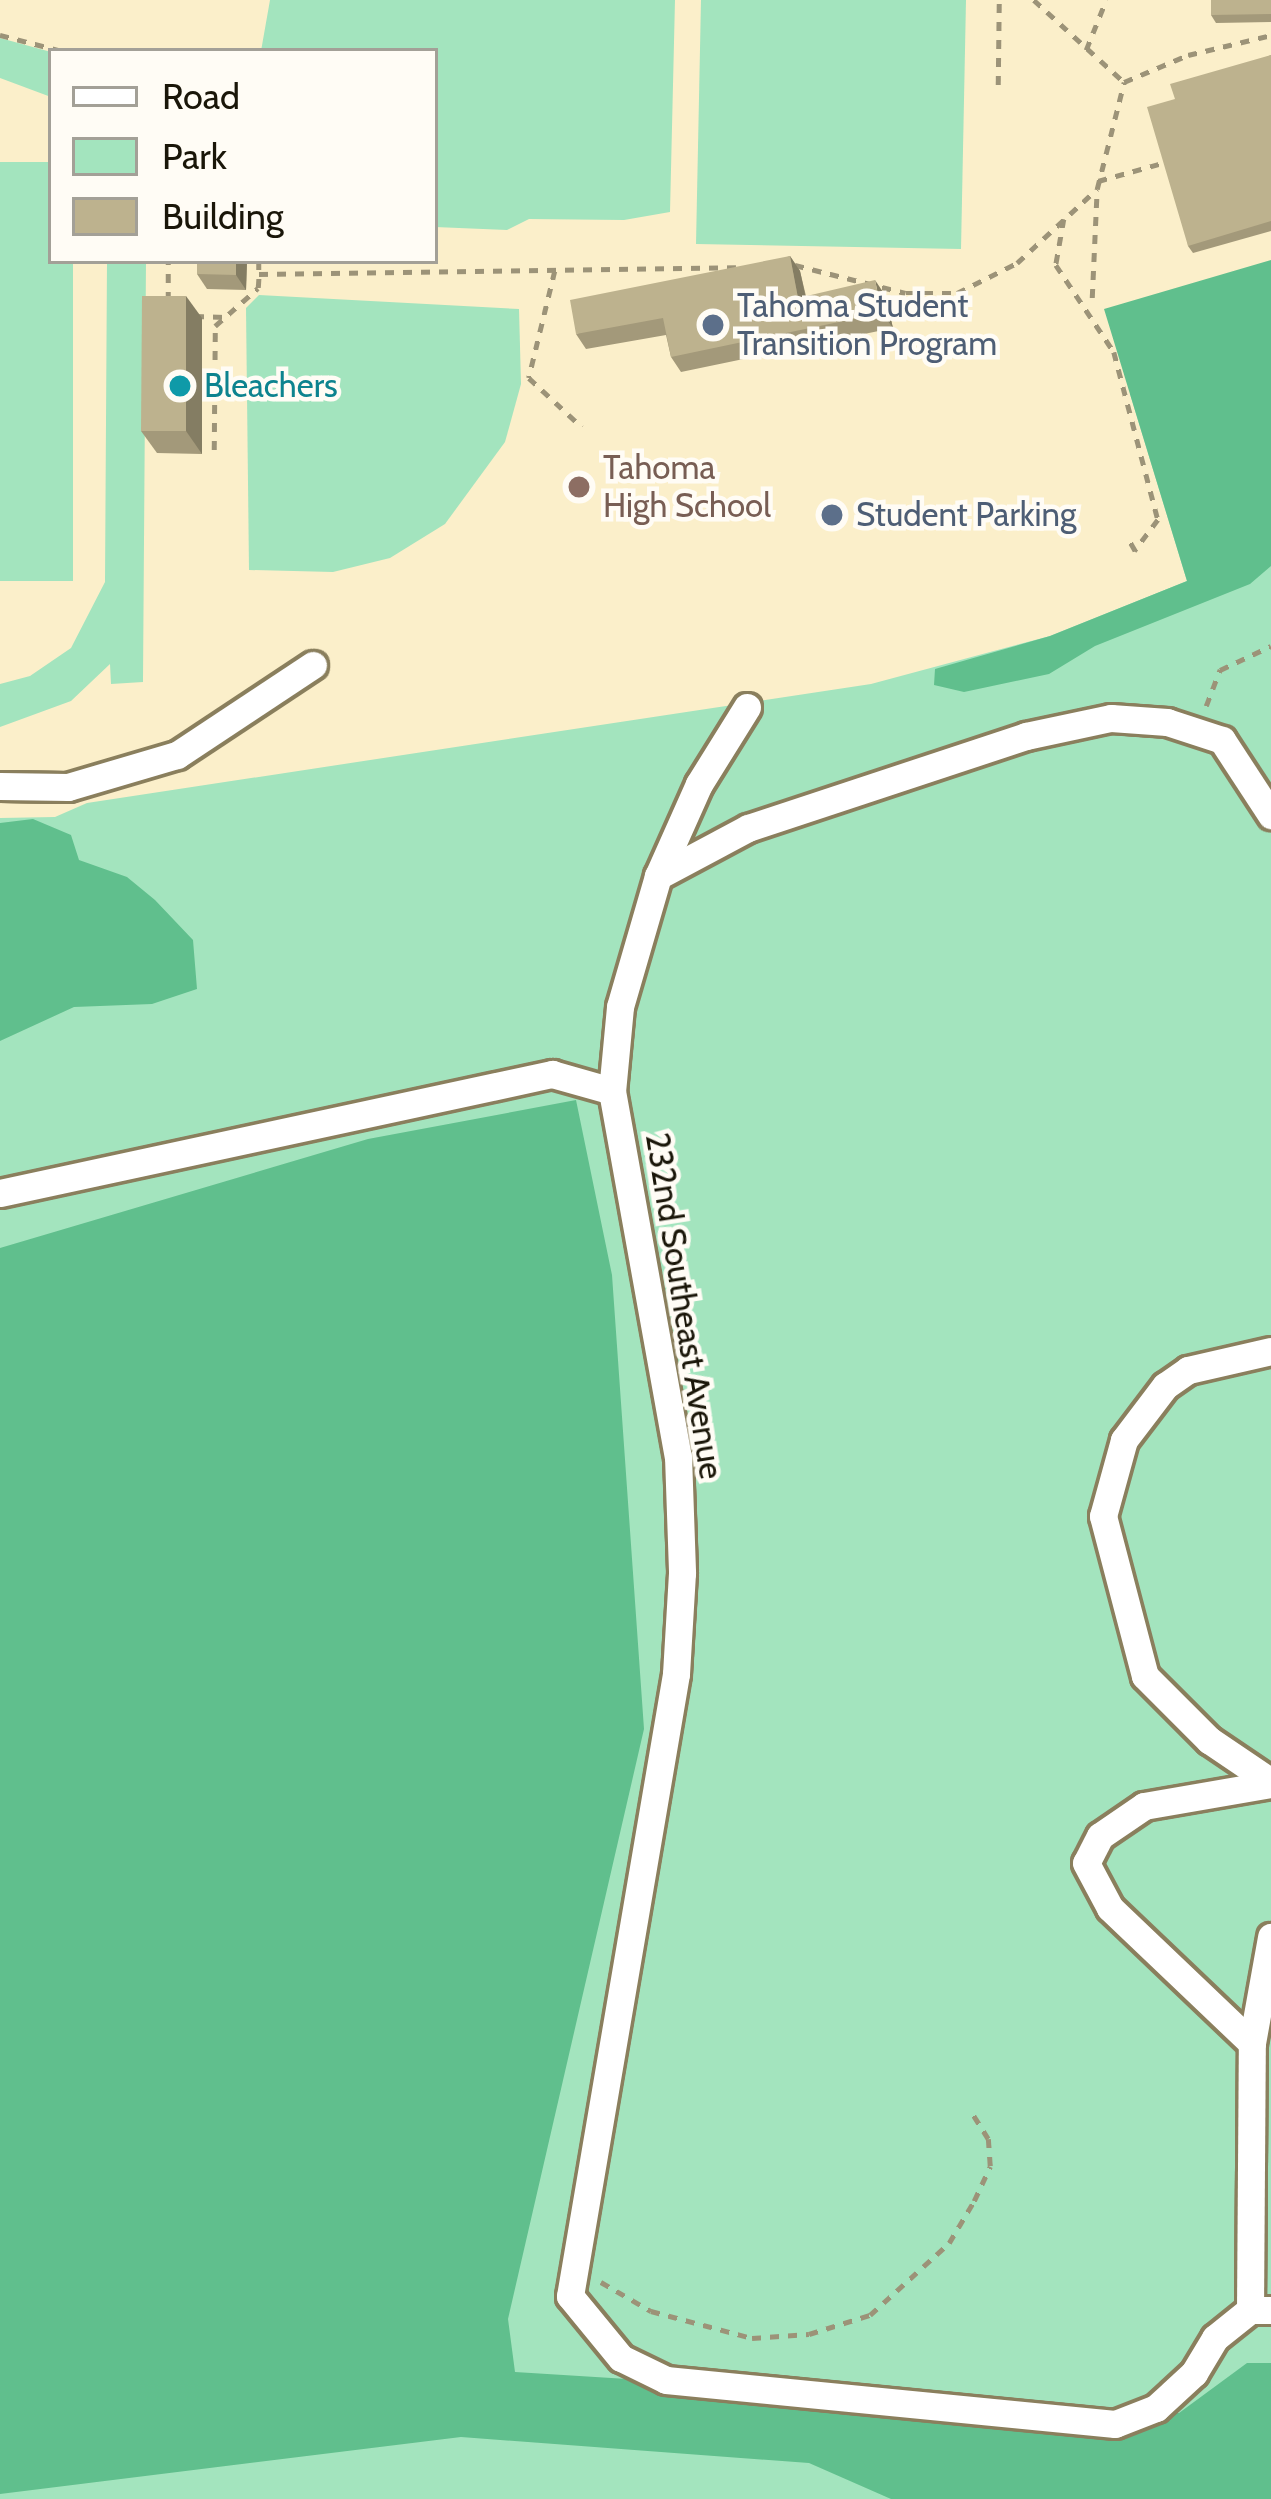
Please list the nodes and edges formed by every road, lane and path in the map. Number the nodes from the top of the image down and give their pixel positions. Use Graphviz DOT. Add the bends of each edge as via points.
graph roads {
  1 [pos="999,0"];
  2 [pos="1034,0"];
  3 [pos="1106,0"];
  4 [pos="0,34"];
  5 [pos="1271,34"];
  6 [pos="51,48"];
  7 [pos="1086,50"];
  8 [pos="1124,82"];
  9 [pos="998,85"];
  10 [pos="1166,162"];
  11 [pos="1099,181"];
  12 [pos="1097,189"];
  13 [pos="1064,219"];
  14 [pos="168,264"];
  15 [pos="259,264"];
  16 [pos="779,265"];
  17 [pos="756,266"];
  18 [pos="556,271"];
  19 [pos="259,274"];
  20 [pos="1092,298"];
  21 [pos="168,315"];
  22 [pos="187,316"];
  23 [pos="226,317"];
  24 [pos="582,427"];
  25 [pos="214,450"];
  26 [pos="1129,539"];
  27 [pos="1271,646"];
  28 [pos="313,665"];
  29 [pos="747,707"];
  30 [pos="1201,729"];
  31 [pos="0,786"];
  32 [pos="1271,815"];
  33 [pos="658,876"];
  34 [pos="612,1090"];
  35 [pos="0,1192"];
  36 [pos="1271,1352"];
  37 [pos="1271,1783"];
  38 [pos="1271,1936"];
  39 [pos="1252,2043"];
  40 [pos="972,2113"];
  41 [pos="575,2267"];
  42 [pos="1261,2310"];
  1 -- 9 [label="path"];
  2 -- 7 [label="path"];
  3 -- 7 [label="path"];
  4 -- 6 [label="path"];
  5 -- 8 [label="path"];
  7 -- 8 [label="path"];
  8 -- 11 [label="path"];
  10 -- 11 [label="path"];
  11 -- 12 [label="path"];
  12 -- 13 [label="path"];
  12 -- 20 [label="path"];
  13 -- 16 [label="path" via="1017,263 957,293 906,293"];
  13 -- 26 [label="path" via="1056,266 1114,352 1158,520 1135,551"];
  14 -- 21 [label="path"];
  15 -- 19 [label="path"];
  17 -- 18 [label="path"];
  18 -- 19 [label="path"];
  18 -- 24 [label="path" via="529,378"];
  19 -- 23 [label="path" via="258,289"];
  22 -- 23 [label="path"];
  23 -- 25 [label="path" via="215,326"];
  27 -- 30 [label="path" via="1220,670"];
  28 -- 31 [label="street" via="177,755 68,787"];
  29 -- 33 [label="street, 232nd Southeast Avenue" via="699,784"];
  30 -- 32 [label="street" via="1222,740"];
  30 -- 33 [label="street" via="1111,718 1026,736 748,828"];
  33 -- 34 [label="street, 232nd Southeast Avenue" via="620,1007"];
  34 -- 35 [label="street" via="552,1074"];
  34 -- 41 [label="street, 232nd Southeast Avenue" via="678,1456 682,1573 676,1674"];
  36 -- 37 [label="street" via="1188,1370 1165,1386 1124,1440 1103,1516 1145,1676 1209,1740"];
  37 -- 39 [label="street" via="1144,1806 1100,1836 1086,1863 1110,1909"];
  38 -- 39 [label="street"];
  39 -- 42 [label="street"];
  40 -- 41 [label="path" via="988,2139 990,2166 974,2201 950,2242 870,2315 809,2334 752,2338 651,2312"];
  41 -- 42 [label="street, 232nd Southeast Avenue" via="570,2296 621,2358 666,2380 1115,2424 1156,2408 1194,2373 1215,2338"];
}
